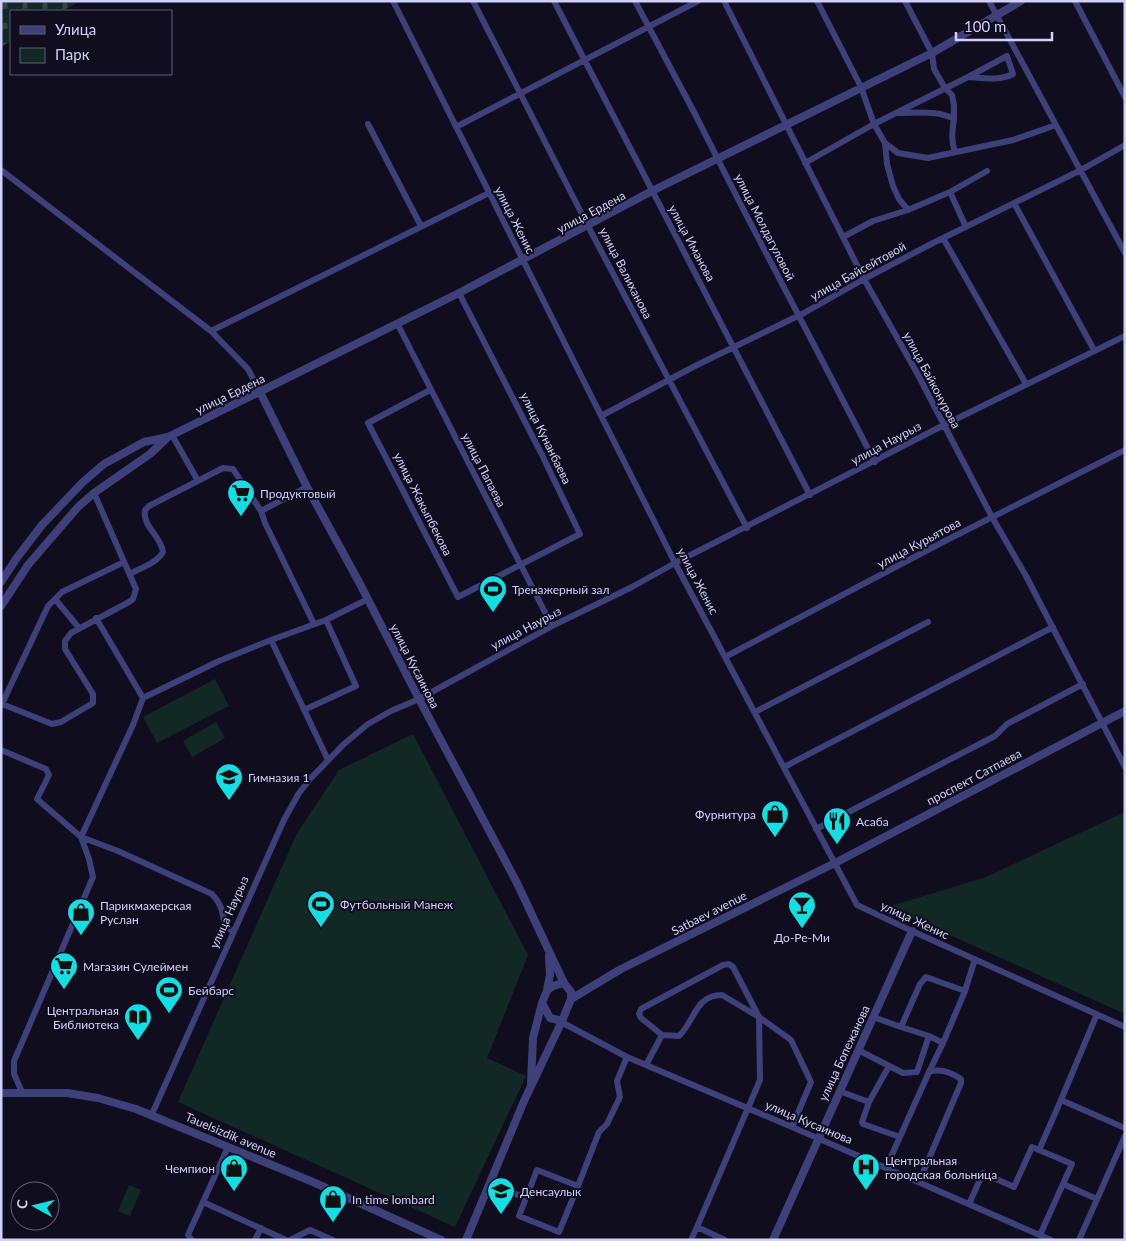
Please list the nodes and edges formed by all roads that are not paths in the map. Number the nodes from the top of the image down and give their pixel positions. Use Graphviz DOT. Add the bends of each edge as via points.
graph roads {
  1 [pos="393,1"];
  2 [pos="473,1"];
  3 [pos="554,1"];
  4 [pos="636,1"];
  5 [pos="698,1"];
  6 [pos="724,1"];
  7 [pos="817,1"];
  8 [pos="905,1"];
  9 [pos="989,1"];
  10 [pos="1021,1"];
  11 [pos="1075,1"];
  12 [pos="996,15"];
  13 [pos="649,26"];
  14 [pos="932,53"];
  15 [pos="584,60"];
  16 [pos="968,77"];
  17 [pos="861,87"];
  18 [pos="945,88"];
  19 [pos="520,93"];
  20 [pos="1125,97"];
  21 [pos="894,114"];
  22 [pos="954,119"];
  23 [pos="368,124"];
  24 [pos="874,124"];
  25 [pos="785,125"];
  26 [pos="1056,125"];
  27 [pos="456,126"];
  28 [pos="885,143"];
  29 [pos="1125,145"];
  30 [pos="955,152"];
  31 [pos="718,159"];
  32 [pos="805,163"];
  33 [pos="1,170"];
  34 [pos="1081,170"];
  35 [pos="987,171"];
  36 [pos="652,191"];
  37 [pos="489,192"];
  38 [pos="950,192"];
  39 [pos="1014,203"];
  40 [pos="908,210"];
  41 [pos="421,226"];
  42 [pos="588,226"];
  43 [pos="966,226"];
  44 [pos="843,237"];
  45 [pos="943,238"];
  46 [pos="1125,253"];
  47 [pos="523,260"];
  48 [pos="864,279"];
  49 [pos="459,293"];
  50 [pos="798,315"];
  51 [pos="397,323"];
  52 [pos="211,331"];
  53 [pos="1125,336"];
  54 [pos="733,347"];
  55 [pos="1094,350"];
  56 [pos="669,380"];
  57 [pos="1026,384"];
  58 [pos="430,390"];
  59 [pos="260,392"];
  60 [pos="601,416"];
  61 [pos="944,425"];
  62 [pos="170,436"];
  63 [pos="1125,450"];
  64 [pos="875,462"];
  65 [pos="198,481"];
  66 [pos="307,487"];
  67 [pos="94,492"];
  68 [pos="810,496"];
  69 [pos="261,511"];
  70 [pos="992,517"];
  71 [pos="747,528"];
  72 [pos="124,562"];
  73 [pos="675,563"];
  74 [pos="520,565"];
  75 [pos="130,574"];
  76 [pos="1,582"];
  77 [pos="55,599"];
  78 [pos="368,599"];
  79 [pos="1,606"];
  80 [pos="96,618"];
  81 [pos="326,620"];
  82 [pos="928,622"];
  83 [pos="314,624"];
  84 [pos="552,626"];
  85 [pos="1053,627"];
  86 [pos="79,628"];
  87 [pos="270,640"];
  88 [pos="725,657"];
  89 [pos="1083,684"];
  90 [pos="143,698"];
  91 [pos="419,699"];
  92 [pos="2,705"];
  93 [pos="304,710"];
  94 [pos="1125,711"];
  95 [pos="755,712"];
  96 [pos="1103,722"];
  97 [pos="1,750"];
  98 [pos="328,760"];
  99 [pos="784,767"];
  100 [pos="1125,767"];
  101 [pos="816,829"];
  102 [pos="81,837"];
  103 [pos="835,863"];
  104 [pos="232,931"];
  105 [pos="912,931"];
  106 [pos="548,951"];
  107 [pos="975,959"];
  108 [pos="566,984"];
  109 [pos="593,985"];
  110 [pos="547,990"];
  111 [pos="965,991"];
  112 [pos="571,999"];
  113 [pos="542,1004"];
  114 [pos="1097,1014"];
  115 [pos="759,1017"];
  116 [pos="873,1017"];
  117 [pos="562,1021"];
  118 [pos="901,1027"];
  119 [pos="1125,1027"];
  120 [pos="662,1035"];
  121 [pos="929,1036"];
  122 [pos="943,1043"];
  123 [pos="858,1050"];
  124 [pos="627,1057"];
  125 [pos="646,1065"];
  126 [pos="889,1066"];
  127 [pos="929,1072"];
  128 [pos="530,1088"];
  129 [pos="839,1091"];
  130 [pos="22,1092"];
  131 [pos="2,1095"];
  132 [pos="1061,1100"];
  133 [pos="869,1102"];
  134 [pos="749,1109"];
  135 [pos="152,1114"];
  136 [pos="792,1127"];
  137 [pos="1125,1128"];
  138 [pos="1125,1136"];
  139 [pos="900,1137"];
  140 [pos="818,1138"];
  141 [pos="228,1147"];
  142 [pos="1039,1150"];
  143 [pos="1122,1150"];
  144 [pos="886,1168"];
  145 [pos="919,1182"];
  146 [pos="490,1184"];
  147 [pos="1063,1184"];
  148 [pos="578,1186"];
  149 [pos="526,1198"];
  150 [pos="1097,1199"];
  151 [pos="203,1202"];
  152 [pos="969,1204"];
  153 [pos="261,1228"];
  154 [pos="697,1228"];
  155 [pos="1040,1235"];
  156 [pos="192,1240"];
  157 [pos="256,1240"];
  158 [pos="286,1240"];
  159 [pos="290,1240"];
  160 [pos="333,1240"];
  161 [pos="441,1240"];
  162 [pos="466,1240"];
  163 [pos="691,1240"];
  164 [pos="725,1240"];
  165 [pos="773,1240"];
  166 [pos="1051,1240"];
  167 [pos="1079,1240"];
  1 -- 27 [label="street, улица Женис"];
  2 -- 19 [label="street, улица Валиханова"];
  3 -- 15 [label="street, улица Иманова"];
  4 -- 13 [label="street, улица Молдагуловой"];
  5 -- 13 [label="street"];
  6 -- 25 [label="street, улица Байконурова"];
  7 -- 17 [label="street"];
  8 -- 14 [label="street"];
  9 -- 12 [label="street"];
  10 -- 12 [label="street, улица Ердена"];
  11 -- 20 [label="street"];
  12 -- 14 [label="street, улица Ердена"];
  12 -- 26 [label="street"];
  13 -- 15 [label="street"];
  13 -- 31 [label="street, улица Молдагуловой"];
  14 -- 17 [label="street, улица Ердена"];
  14 -- 18 [label="street" via="934,69"];
  15 -- 19 [label="street"];
  15 -- 36 [label="street, улица Иманова"];
  16 -- 16 [label="street" via="1007,56 1013,74 999,78"];
  16 -- 18 [label="street"];
  17 -- 24 [label="street"];
  17 -- 25 [label="street, улица Ердена"];
  18 -- 21 [label="street"];
  18 -- 22 [label="street" via="952,94"];
  19 -- 27 [label="street"];
  19 -- 42 [label="street, улица Валиханова"];
  21 -- 22 [label="street" via="922,112"];
  21 -- 24 [label="street"];
  22 -- 30 [label="street" via="952,144"];
  23 -- 41 [label="street"];
  24 -- 28 [label="street"];
  24 -- 32 [label="street"];
  25 -- 31 [label="street, улица Ердена"];
  25 -- 32 [label="street, улица Байконурова"];
  26 -- 30 [label="street" via="1013,140"];
  26 -- 34 [label="street"];
  27 -- 37 [label="street, улица Женис"];
  28 -- 30 [label="street" via="898,153 910,156 928,158"];
  28 -- 40 [label="street" via="893,186"];
  29 -- 34 [label="street, улица Байсейтовой"];
  31 -- 36 [label="street, улица Ердена"];
  31 -- 50 [label="street, улица Молдагуловой"];
  32 -- 44 [label="street, улица Байконурова"];
  33 -- 52 [label="street"];
  34 -- 39 [label="street, улица Байсейтовой"];
  34 -- 46 [label="street"];
  35 -- 38 [label="street"];
  36 -- 42 [label="street, улица Ердена"];
  36 -- 54 [label="street, улица Иманова"];
  37 -- 41 [label="street"];
  37 -- 47 [label="street, улица Женис"];
  38 -- 40 [label="street"];
  38 -- 43 [label="street"];
  39 -- 43 [label="street, улица Байсейтовой"];
  39 -- 55 [label="street"];
  40 -- 44 [label="street" via="873,221"];
  41 -- 52 [label="street"];
  42 -- 47 [label="street, улица Ердена"];
  42 -- 56 [label="street, улица Валиханова"];
  43 -- 45 [label="street, улица Байсейтовой"];
  44 -- 48 [label="street, улица Байконурова"];
  45 -- 48 [label="street, улица Байсейтовой"];
  45 -- 57 [label="street"];
  47 -- 49 [label="street, улица Ердена"];
  47 -- 60 [label="street, улица Женис"];
  48 -- 50 [label="street, улица Байсейтовой"];
  48 -- 61 [label="street, улица Байконурова"];
  49 -- 51 [label="street, улица Ердена"];
  49 -- 74 [label="street, улица Кунанбаева" via="580,534"];
  50 -- 54 [label="street, улица Байсейтовой"];
  50 -- 64 [label="street, улица Молдагуловой"];
  51 -- 58 [label="street, улица Папаева"];
  51 -- 59 [label="street, улица Ердена"];
  52 -- 59 [label="street" via="248,369"];
  53 -- 55 [label="street, улица Наурыз"];
  54 -- 56 [label="street, улица Байсейтовой"];
  54 -- 68 [label="street, улица Иманова"];
  55 -- 57 [label="street, улица Наурыз"];
  56 -- 60 [label="street, улица Байсейтовой"];
  56 -- 71 [label="street, улица Валиханова"];
  57 -- 61 [label="street, улица Наурыз"];
  58 -- 74 [label="street, улица Папаева"];
  58 -- 74 [label="street, улица Жакыпбекова" via="369,424 457,595"];
  59 -- 62 [label="street, улица Ердена"];
  59 -- 66 [label="street, улица Кусаинова"];
  60 -- 73 [label="street, улица Женис"];
  61 -- 64 [label="street, улица Наурыз"];
  61 -- 70 [label="street, улица Байконурова"];
  62 -- 65 [label="street"];
  62 -- 67 [label="street, улица Ердена" via="150,454"];
  62 -- 76 [label="street, улица Ердена" via="144,442 104,464 83,482 42,525"];
  63 -- 70 [label="street, улица Курьятова"];
  64 -- 68 [label="street, улица Наурыз"];
  65 -- 69 [label="street" via="223,468 233,469"];
  65 -- 75 [label="street" via="146,510 145,520 163,552"];
  66 -- 69 [label="street"];
  66 -- 78 [label="street, улица Кусаинова"];
  67 -- 72 [label="street"];
  67 -- 79 [label="street, улица Ердена" via="28,565"];
  68 -- 71 [label="street, улица Наурыз"];
  69 -- 83 [label="street"];
  70 -- 85 [label="street, улица Байконурова"];
  70 -- 88 [label="street, улица Курьятова"];
  71 -- 73 [label="street, улица Наурыз"];
  72 -- 75 [label="street"];
  72 -- 77 [label="street" via="62,592"];
  73 -- 84 [label="street, улица Наурыз"];
  73 -- 88 [label="street, улица Женис"];
  74 -- 84 [label="street, улица Папаева"];
  75 -- 80 [label="street" via="136,589 133,599"];
  77 -- 86 [label="street"];
  77 -- 92 [label="street" via="48,606"];
  78 -- 81 [label="street"];
  78 -- 91 [label="street, улица Кусаинова"];
  80 -- 86 [label="street"];
  80 -- 90 [label="street"];
  81 -- 83 [label="street"];
  81 -- 93 [label="street" via="356,686"];
  82 -- 95 [label="street"];
  83 -- 87 [label="street"];
  84 -- 91 [label="street, улица Наурыз"];
  85 -- 89 [label="street, улица Байконурова"];
  85 -- 99 [label="street"];
  86 -- 92 [label="street" via="71,633 64,646 93,694 93,703 52,724"];
  87 -- 90 [label="street"];
  87 -- 93 [label="street"];
  88 -- 95 [label="street, улица Женис"];
  89 -- 96 [label="street, улица Байконурова"];
  89 -- 101 [label="street" via="1007,724 996,736"];
  90 -- 102 [label="street"];
  91 -- 98 [label="street, улица Наурыз" via="368,724"];
  91 -- 106 [label="street, улица Кусаинова" via="517,883"];
  93 -- 98 [label="street"];
  94 -- 96 [label="street, проспект Сатпаева"];
  95 -- 99 [label="street, улица Женис"];
  96 -- 100 [label="street, улица Байконурова"];
  96 -- 103 [label="street, проспект Сатпаева"];
  97 -- 102 [label="street" via="46,769 49,775 37,799"];
  98 -- 104 [label="street, улица Наурыз" via="299,793"];
  99 -- 101 [label="street, улица Женис"];
  101 -- 103 [label="street, улица Женис"];
  102 -- 104 [label="street" via="212,894 223,910 224,924"];
  102 -- 130 [label="street" via="93,877 14,1061 14,1074"];
  103 -- 105 [label="street, улица Женис" via="857,905"];
  103 -- 109 [label="street, Satbaev avenue"];
  104 -- 135 [label="street, улица Наурыз"];
  105 -- 107 [label="street, улица Женис"];
  105 -- 116 [label="street, улица Бопежанова"];
  106 -- 108 [label="street, улица Кусаинова"];
  106 -- 110 [label="street" via="550,975"];
  107 -- 111 [label="street"];
  107 -- 114 [label="street, улица Женис"];
  108 -- 109 [label="street" via="576,988"];
  108 -- 110 [label="street"];
  108 -- 112 [label="street"];
  109 -- 112 [label="street"];
  110 -- 113 [label="street"];
  111 -- 118 [label="street" via="926,977 922,979"];
  111 -- 122 [label="street"];
  112 -- 117 [label="street"];
  113 -- 117 [label="street" via="550,1018"];
  113 -- 128 [label="street" via="533,1038"];
  114 -- 119 [label="street, улица Женис"];
  114 -- 132 [label="street"];
  115 -- 120 [label="street" via="722,995 716,995 699,1004 679,1036"];
  115 -- 120 [label="street" via="733,967 723,965 641,1009 641,1018"];
  115 -- 134 [label="street" via="760,1080"];
  115 -- 136 [label="street" via="792,1040 811,1082"];
  116 -- 118 [label="street"];
  116 -- 123 [label="street, улица Бопежанова"];
  117 -- 124 [label="street, улица Кусаинова"];
  117 -- 128 [label="street"];
  118 -- 121 [label="street"];
  120 -- 125 [label="street"];
  121 -- 122 [label="street"];
  121 -- 126 [label="street" via="917,1072 903,1073"];
  122 -- 127 [label="street"];
  123 -- 126 [label="street"];
  123 -- 129 [label="street, улица Бопежанова"];
  124 -- 125 [label="street, улица Кусаинова"];
  124 -- 148 [label="street" via="618,1082 620,1097 608,1124 599,1132"];
  125 -- 134 [label="street, улица Кусаинова"];
  126 -- 133 [label="street"];
  127 -- 139 [label="street"];
  127 -- 145 [label="street" via="942,1070 961,1079 961,1083"];
  128 -- 146 [label="street"];
  129 -- 133 [label="street"];
  129 -- 140 [label="street, улица Бопежанова"];
  130 -- 131 [label="street, Tauelsizdik avenue"];
  130 -- 135 [label="street, Tauelsizdik avenue" via="67,1093 98,1098"];
  132 -- 137 [label="street"];
  132 -- 142 [label="street"];
  133 -- 139 [label="street" via="863,1124"];
  134 -- 136 [label="street, улица Кусаинова"];
  134 -- 154 [label="street"];
  135 -- 141 [label="street, Tauelsizdik avenue"];
  136 -- 140 [label="street, улица Кусаинова"];
  138 -- 143 [label="street"];
  139 -- 144 [label="street"];
  140 -- 144 [label="street, улица Кусаинова"];
  140 -- 165 [label="street, улица Бопежанова"];
  141 -- 151 [label="street"];
  141 -- 161 [label="street, Tauelsizdik avenue"];
  142 -- 147 [label="street" via="1072,1164"];
  142 -- 152 [label="street" via="1032,1147 1014,1187 983,1173"];
  143 -- 150 [label="street"];
  144 -- 145 [label="street, улица Кусаинова"];
  145 -- 152 [label="street, улица Кусаинова"];
  146 -- 149 [label="street"];
  146 -- 162 [label="street"];
  147 -- 150 [label="street"];
  147 -- 155 [label="street"];
  148 -- 149 [label="street" via="537,1170"];
  148 -- 149 [label="street" via="559,1232 519,1216"];
  150 -- 167 [label="street"];
  151 -- 153 [label="street"];
  151 -- 156 [label="street" via="188,1236"];
  152 -- 155 [label="street, улица Кусаинова"];
  153 -- 157 [label="street"];
  153 -- 158 [label="street"];
  154 -- 163 [label="street"];
  154 -- 164 [label="street"];
  155 -- 166 [label="street, улица Кусаинова"];
  159 -- 160 [label="street" via="310,1230"];
}
